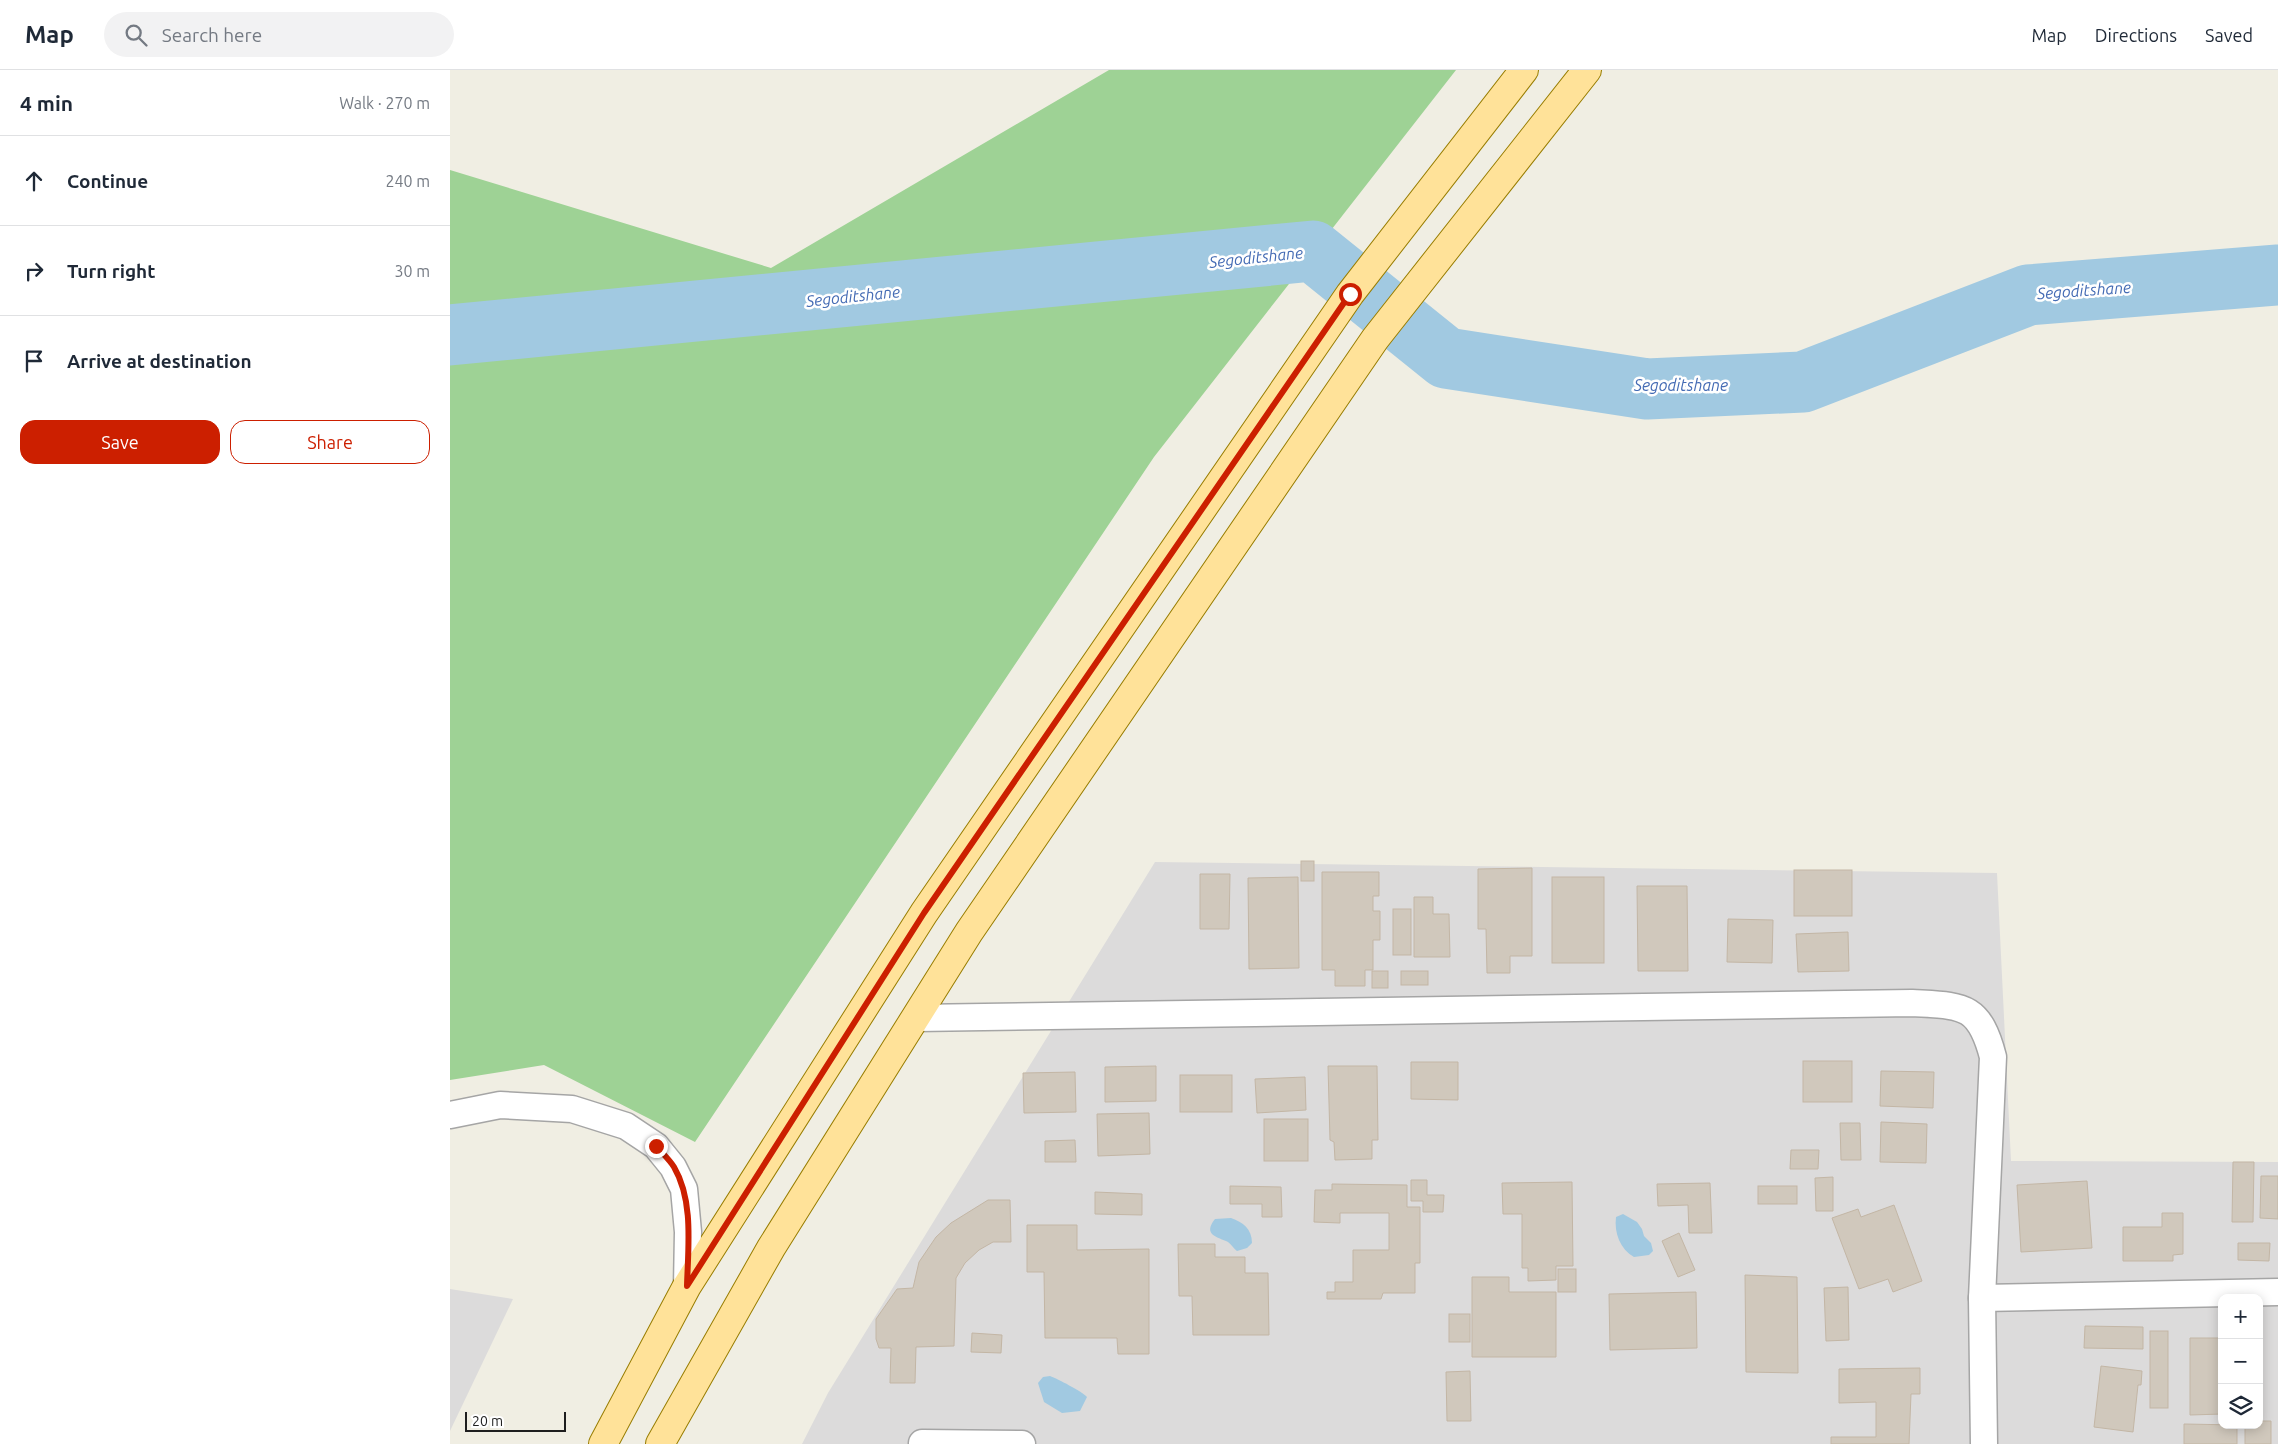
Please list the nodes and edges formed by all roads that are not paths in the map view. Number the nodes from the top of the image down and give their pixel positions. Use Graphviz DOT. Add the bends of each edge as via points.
graph roads {
  1 [pos="1524,70"];
  2 [pos="1587,70"];
  3 [pos="916,1018"];
  4 [pos="450,1115"];
  5 [pos="687,1286"];
  6 [pos="2278,1292"];
  7 [pos="1982,1298"];
  8 [pos="922,1443"];
  9 [pos="603,1444"];
  10 [pos="660,1444"];
  11 [pos="1022,1444"];
  12 [pos="1984,1444"];
  1 -- 5 [label="main road" via="1350,294 924,913"];
  2 -- 3 [label="main road" via="1375,338 969,932"];
  3 -- 7 [label="street" via="1912,1003 1953,1006 1973,1014 1986,1031 1993,1057"];
  3 -- 10 [label="main road" via="771,1248"];
  4 -- 5 [label="street" via="500,1105 572,1109 626,1126 656,1146 673,1167 684,1189 688,1232"];
  5 -- 9 [label="main road"];
  6 -- 7 [label="street"];
  7 -- 12 [label="street"];
  8 -- 11 [label="street"];
}
